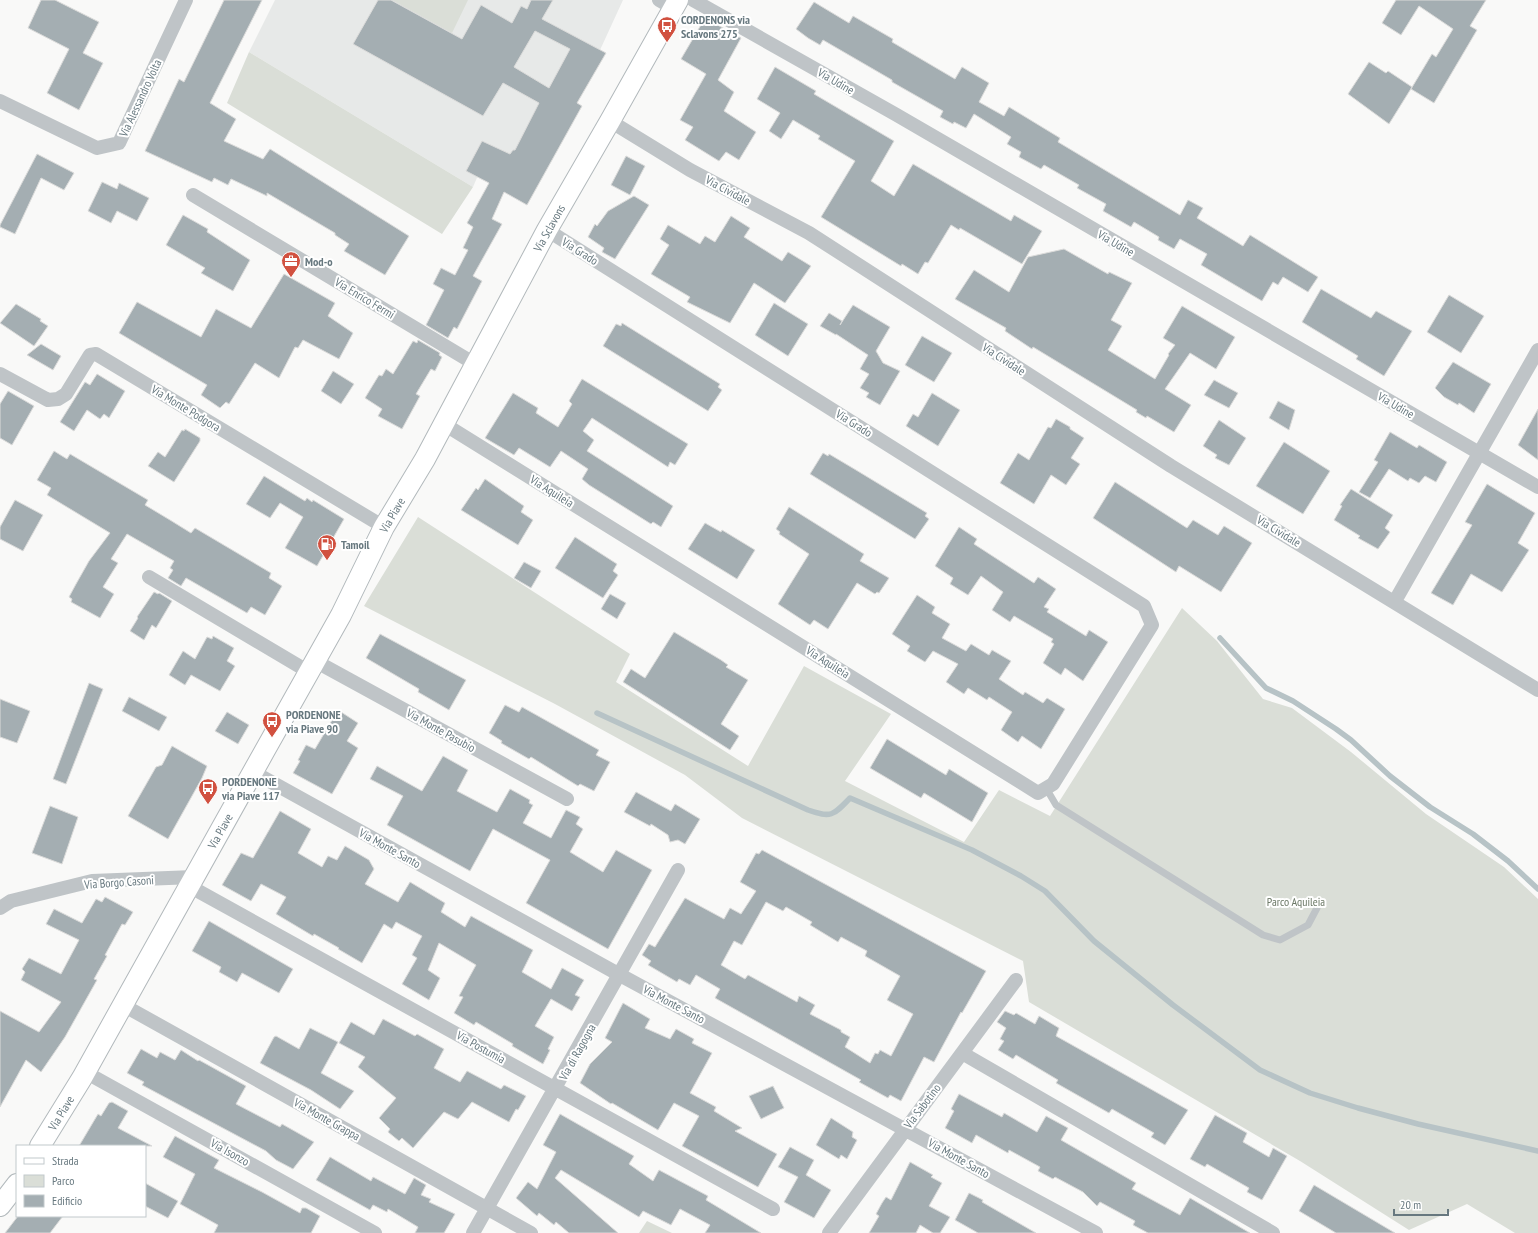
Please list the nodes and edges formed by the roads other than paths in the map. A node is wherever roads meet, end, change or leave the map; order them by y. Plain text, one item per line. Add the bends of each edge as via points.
1 (186, 0) edge
2 (693, 0) edge
3 (670, 3) edge
4 (0, 101) edge
5 (610, 121) junction
6 (193, 195) dead end
7 (547, 230) junction
8 (1538, 350) edge
9 (475, 364) junction
10 (0, 374) edge
11 (444, 424) junction
12 (1479, 453) junction
13 (425, 459) joint
14 (1538, 487) edge
15 (384, 527) junction
16 (148, 577) dead end
17 (1395, 601) junction
18 (312, 667) junction
19 (1538, 690) edge
20 (253, 772) junction
21 (1046, 788) junction
22 (567, 799) dead end
23 (678, 870) dead end
24 (191, 882) junction
25 (0, 908) edge
26 (1317, 908) dead end
27 (620, 975) junction
28 (1016, 980) dead end
29 (123, 1005) junction
30 (962, 1053) junction
31 (86, 1072) junction
32 (556, 1088) junction
33 (906, 1129) junction
34 (41, 1145) edge
35 (16, 1185) edge
36 (0, 1206) edge
37 (773, 1209) dead end
38 (488, 1210) junction
39 (1264, 1231) edge
40 (375, 1233) edge
41 (473, 1233) edge
42 (531, 1233) edge
43 (828, 1233) edge
44 (1096, 1233) edge

1 - 4 street, Via Alessandro Volta via 119,143 97,148
2 - 12 street, Via Udine via 895,114
3 - 5 street, Via Sclavons
5 - 7 street, Via Sclavons
5 - 17 street, Via Cividale via 690,170 809,233 1171,466
6 - 9 street, Via Enrico Fermi
7 - 9 street, Via Sclavons
7 - 21 street, Via Grado via 1144,606 1152,625 1053,784
8 - 12 street
9 - 11 street, Via Sclavons
10 - 15 street, Via Monte Podgora via 48,400 58,399 66,394 90,355 96,354
11 - 13 street, Via Sclavons
11 - 21 street, Via Aquileia via 1038,793
12 - 14 street, Via Udine
12 - 17 street
13 - 15 street, Via Piave
15 - 18 street, Via Piave
16 - 18 street, Via Monte Pasubio
17 - 19 street, Via Cividale
18 - 20 street, Via Piave
18 - 22 street, Via Monte Pasubio
20 - 24 street, Via Piave
20 - 27 street, Via Monte Santo
21 - 26 lane via 1056,805 1263,935 1280,940 1308,926
23 - 27 street, Via di Ragogna
24 - 25 street, Via Borgo Casoni via 92,881 11,901
24 - 29 street, Via Piave
24 - 32 street, Via Postumia
27 - 32 street, Via di Ragogna
27 - 33 street, Via Monte Santo
28 - 30 street, Via Sabotino
29 - 31 street, Via Piave
29 - 38 street, Via Monte Grappa
30 - 33 street, Via Sabotino
30 - 39 street
31 - 34 street, Via Piave
31 - 40 street, Via Isonzo
32 - 37 street, Via Postumia
32 - 38 street, Via di Ragogna
33 - 43 street, Via Sabotino
33 - 44 street, Via Monte Santo
35 - 36 street
38 - 41 street, Via di Ragogna
38 - 42 street, Via Monte Grappa

